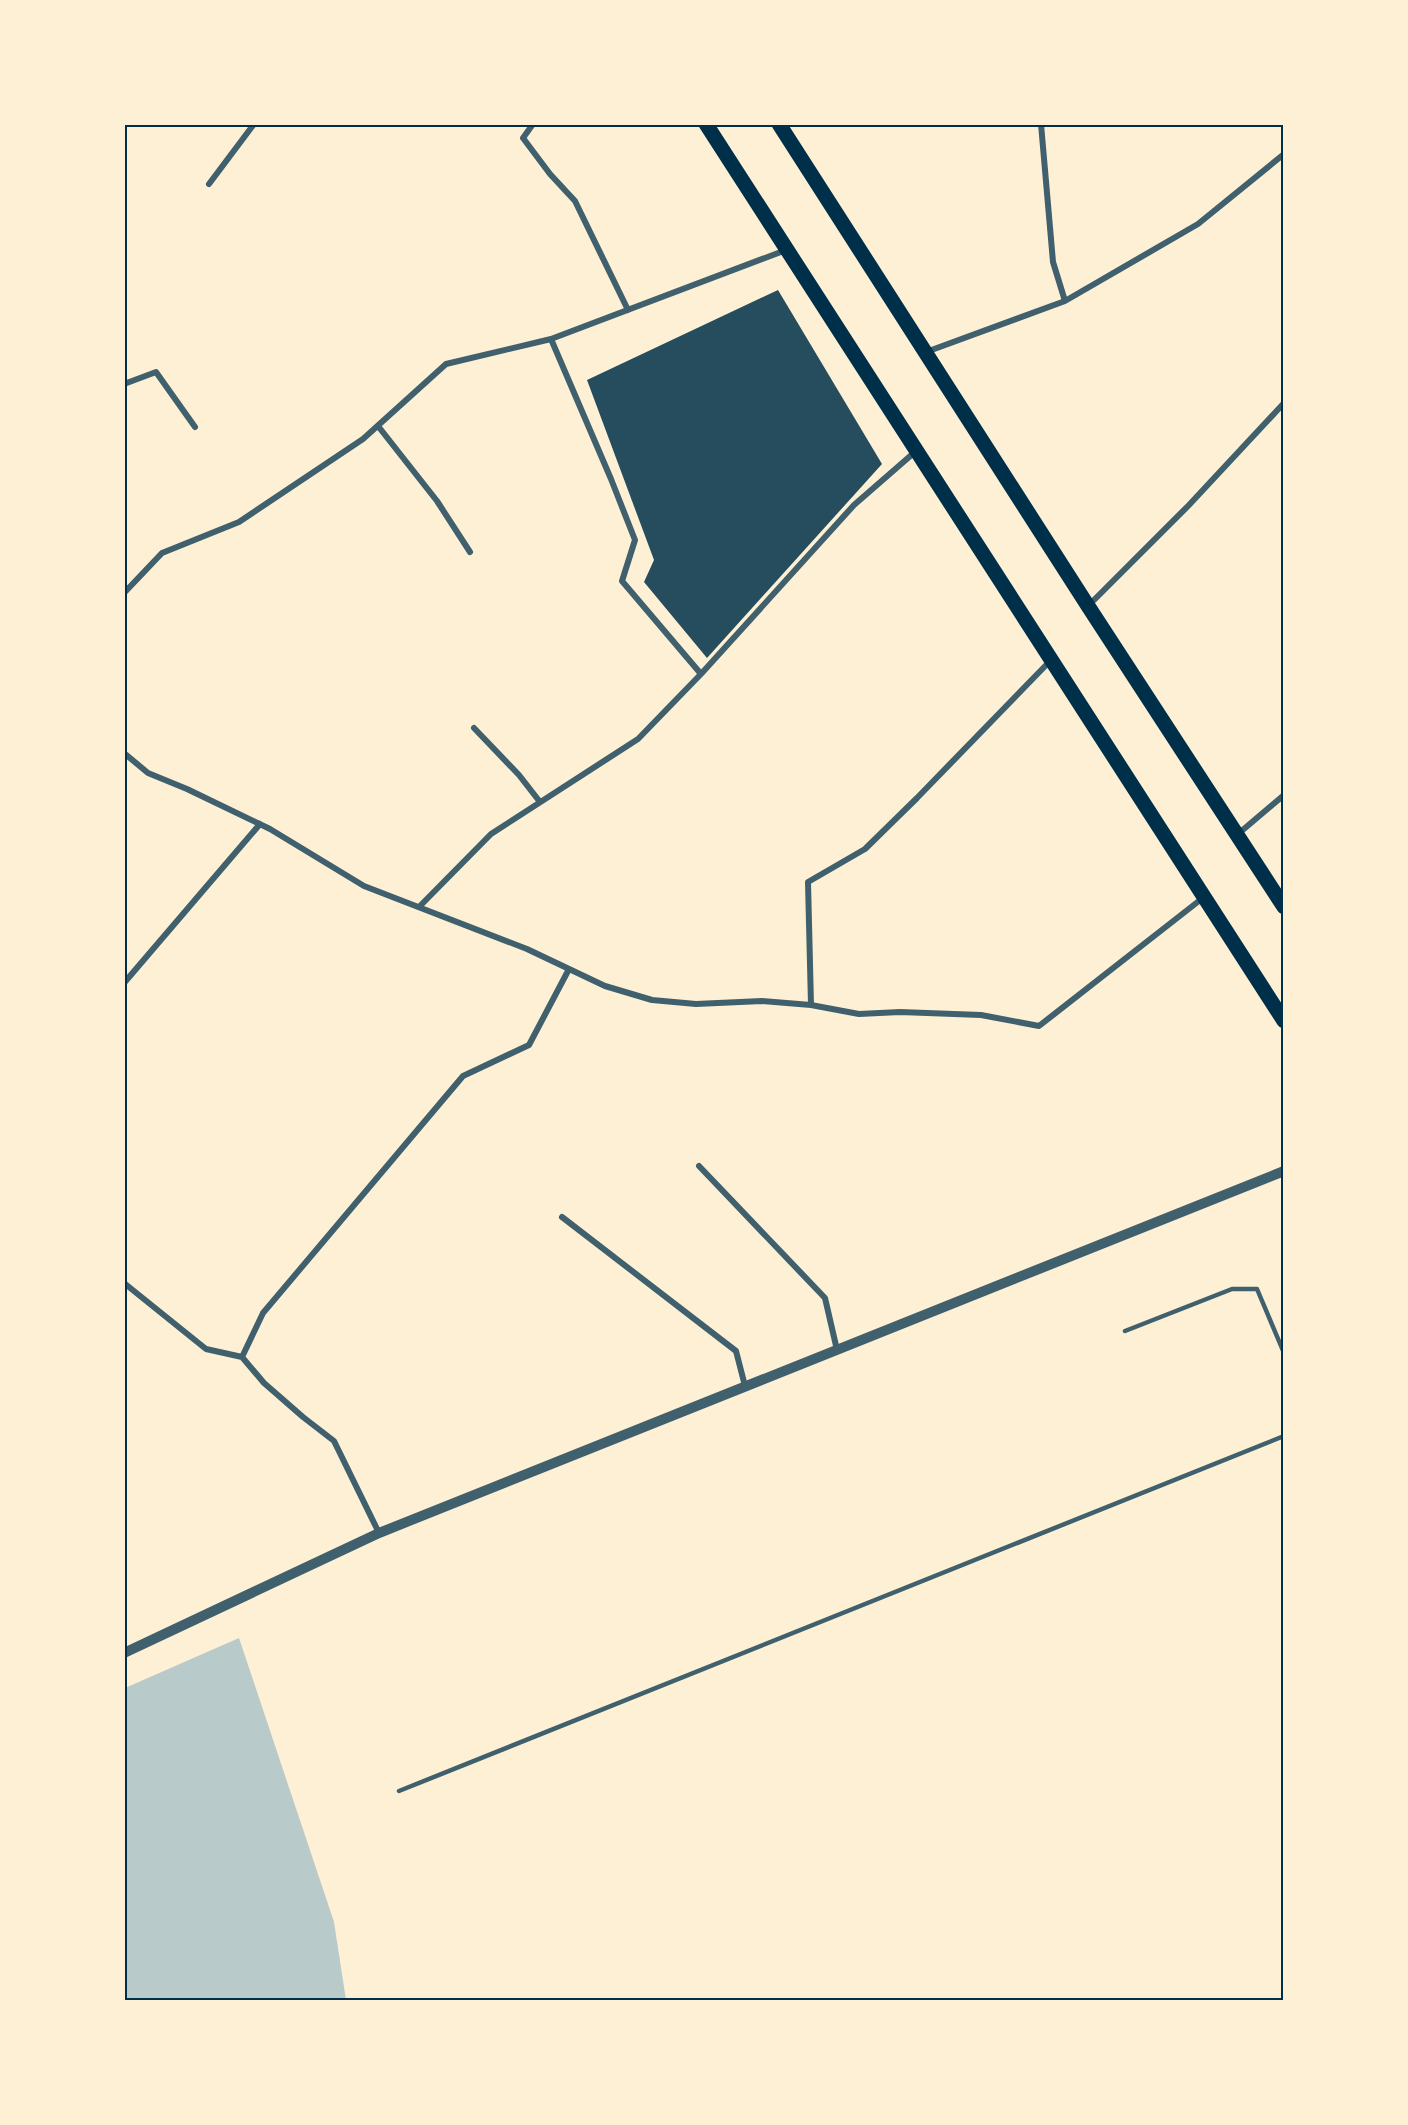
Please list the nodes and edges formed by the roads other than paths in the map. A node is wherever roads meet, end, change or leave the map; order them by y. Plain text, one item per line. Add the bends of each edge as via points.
1 (254, 124) edge
2 (533, 124) edge
3 (706, 124) edge
4 (779, 124) edge
5 (1041, 124) edge
6 (1284, 154) edge
7 (209, 184) dead end
8 (787, 250) junction
9 (1065, 301) junction
10 (628, 310) junction
11 (551, 339) junction
12 (926, 352) junction
13 (124, 384) edge
14 (1283, 404) edge
15 (378, 426) junction
16 (195, 427) dead end
17 (916, 450) junction
18 (470, 552) dead end
19 (124, 592) edge
20 (1088, 606) junction
21 (1051, 660) junction
22 (701, 674) junction
23 (474, 728) dead end
24 (124, 753) edge
25 (1284, 795) edge
26 (540, 802) junction
27 (260, 824) junction
28 (1238, 835) junction
29 (1204, 897) junction
30 (419, 907) junction
31 (1284, 907) edge
32 (569, 969) junction
33 (124, 983) edge
34 (811, 1005) junction
35 (1284, 1021) edge
36 (699, 1166) dead end
37 (1284, 1171) edge
38 (562, 1217) dead end
39 (124, 1283) edge
40 (1125, 1331) dead end
41 (837, 1350) junction
42 (1284, 1353) edge
43 (242, 1357) junction
44 (745, 1386) junction
45 (1284, 1436) edge
46 (379, 1533) junction
47 (124, 1653) edge
48 (399, 1791) dead end

1 - 7 street
2 - 10 street via 523,138 575,201
3 - 8 main road
4 - 12 main road
5 - 9 street via 1053,262
6 - 9 street via 1198,224
8 - 10 street
8 - 17 main road
9 - 12 street
10 - 11 street
11 - 15 street via 446,364
11 - 22 street via 635,540 622,581
12 - 20 main road
13 - 16 street via 156,372
14 - 20 street
15 - 18 street via 437,501
15 - 19 street via 239,522 162,553
17 - 21 main road
17 - 22 street via 854,505
20 - 28 main road
21 - 29 main road
21 - 34 street via 865,849 808,882
22 - 26 street via 638,739
23 - 26 street
24 - 27 street via 148,773
25 - 28 street
26 - 30 street via 490,834
27 - 30 street via 364,886
27 - 33 street
28 - 31 main road
29 - 34 street via 1039,1026 981,1015 859,1014
29 - 35 main road
30 - 32 street
32 - 34 street via 604,986 652,1000
32 - 43 street via 529,1045 463,1076 263,1313
36 - 41 street via 825,1298
37 - 41 street
38 - 44 street via 736,1351
39 - 43 street via 206,1349
40 - 42 lane via 1232,1289 1257,1289
41 - 44 street
43 - 46 street via 264,1383 334,1440
44 - 46 street
45 - 48 lane
46 - 47 street

